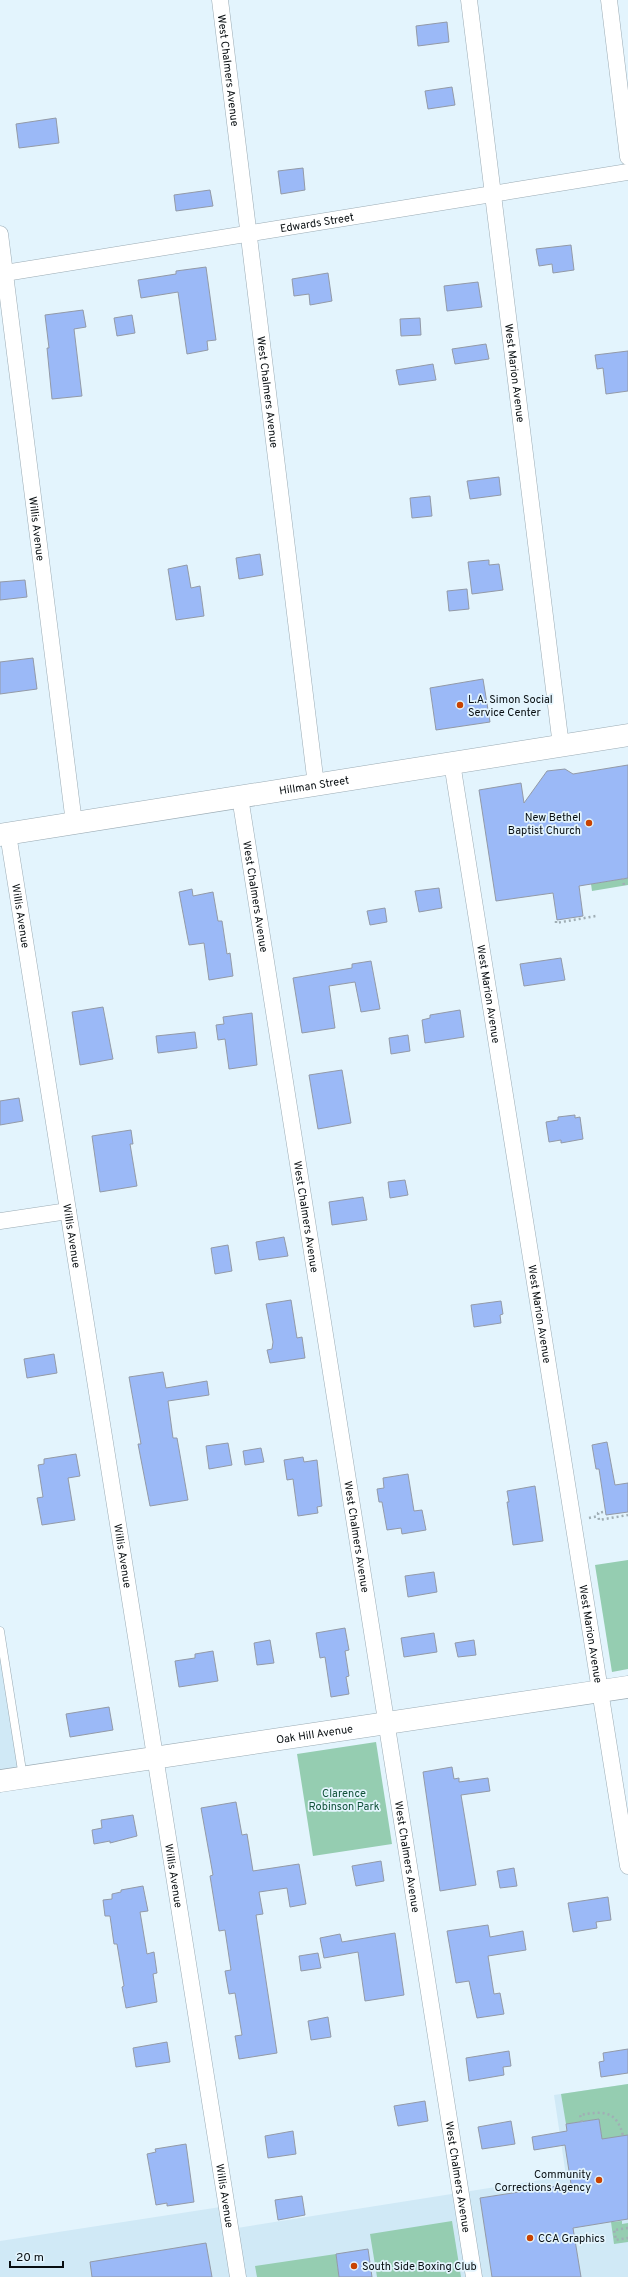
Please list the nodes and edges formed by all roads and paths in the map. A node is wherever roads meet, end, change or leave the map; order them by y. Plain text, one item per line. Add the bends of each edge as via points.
1 (220, 0) edge
2 (469, 0) edge
3 (609, 0) edge
4 (628, 157) edge
5 (628, 172) edge
6 (493, 194) junction
7 (0, 234) edge
8 (248, 234) junction
9 (5, 273) junction
10 (628, 735) edge
11 (561, 746) junction
12 (452, 763) junction
13 (316, 784) junction
14 (240, 797) junction
15 (74, 823) junction
16 (4, 834) edge
17 (623, 878) dead end
18 (624, 886) dead end
19 (596, 916) dead end
20 (556, 921) dead end
21 (68, 1211) junction
22 (0, 1221) edge
23 (603, 1512) dead end
24 (598, 1516) junction
25 (628, 1516) edge
26 (588, 1518) dead end
27 (0, 1631) edge
28 (628, 1687) edge
29 (599, 1691) junction
30 (387, 1724) junction
31 (156, 1758) junction
32 (23, 1778) junction
33 (0, 1781) edge
34 (628, 1866) edge
35 (582, 2122) dead end
36 (623, 2136) dead end
37 (628, 2228) edge
38 (628, 2238) edge
39 (238, 2277) edge
40 (474, 2277) edge

1 - 8 street, West Chalmers Avenue
2 - 6 street, West Marion Avenue
3 - 4 street
5 - 6 street, Edwards Street
6 - 8 street, Edwards Street
6 - 11 street, West Marion Avenue
7 - 9 street, Willis Avenue
8 - 9 street, Edwards Street
8 - 13 street, West Chalmers Avenue
9 - 15 street, Willis Avenue
10 - 11 street, Hillman Street
11 - 12 street, Hillman Street
12 - 13 street, Hillman Street
12 - 29 street, West Marion Avenue
13 - 14 street, Hillman Street
14 - 15 street, Hillman Street
14 - 30 street, West Chalmers Avenue
15 - 16 street, Hillman Street
16 - 21 street, Willis Avenue
17 - 18 path
19 - 20 path
21 - 22 street
21 - 31 street, Willis Avenue
23 - 24 path via 598,1513
24 - 25 path via 599,1520
24 - 26 path
27 - 32 lane
28 - 29 street, Oak Hill Avenue
29 - 30 street, Oak Hill Avenue
29 - 34 street, West Marion Avenue
30 - 31 street, Oak Hill Avenue
30 - 40 street, West Chalmers Avenue
31 - 32 street, Oak Hill Avenue
31 - 39 street, Willis Avenue
32 - 33 street, Oak Hill Avenue
35 - 36 path via 580,2115 607,2114 620,2124
37 - 38 path via 614,2230 616,2240

